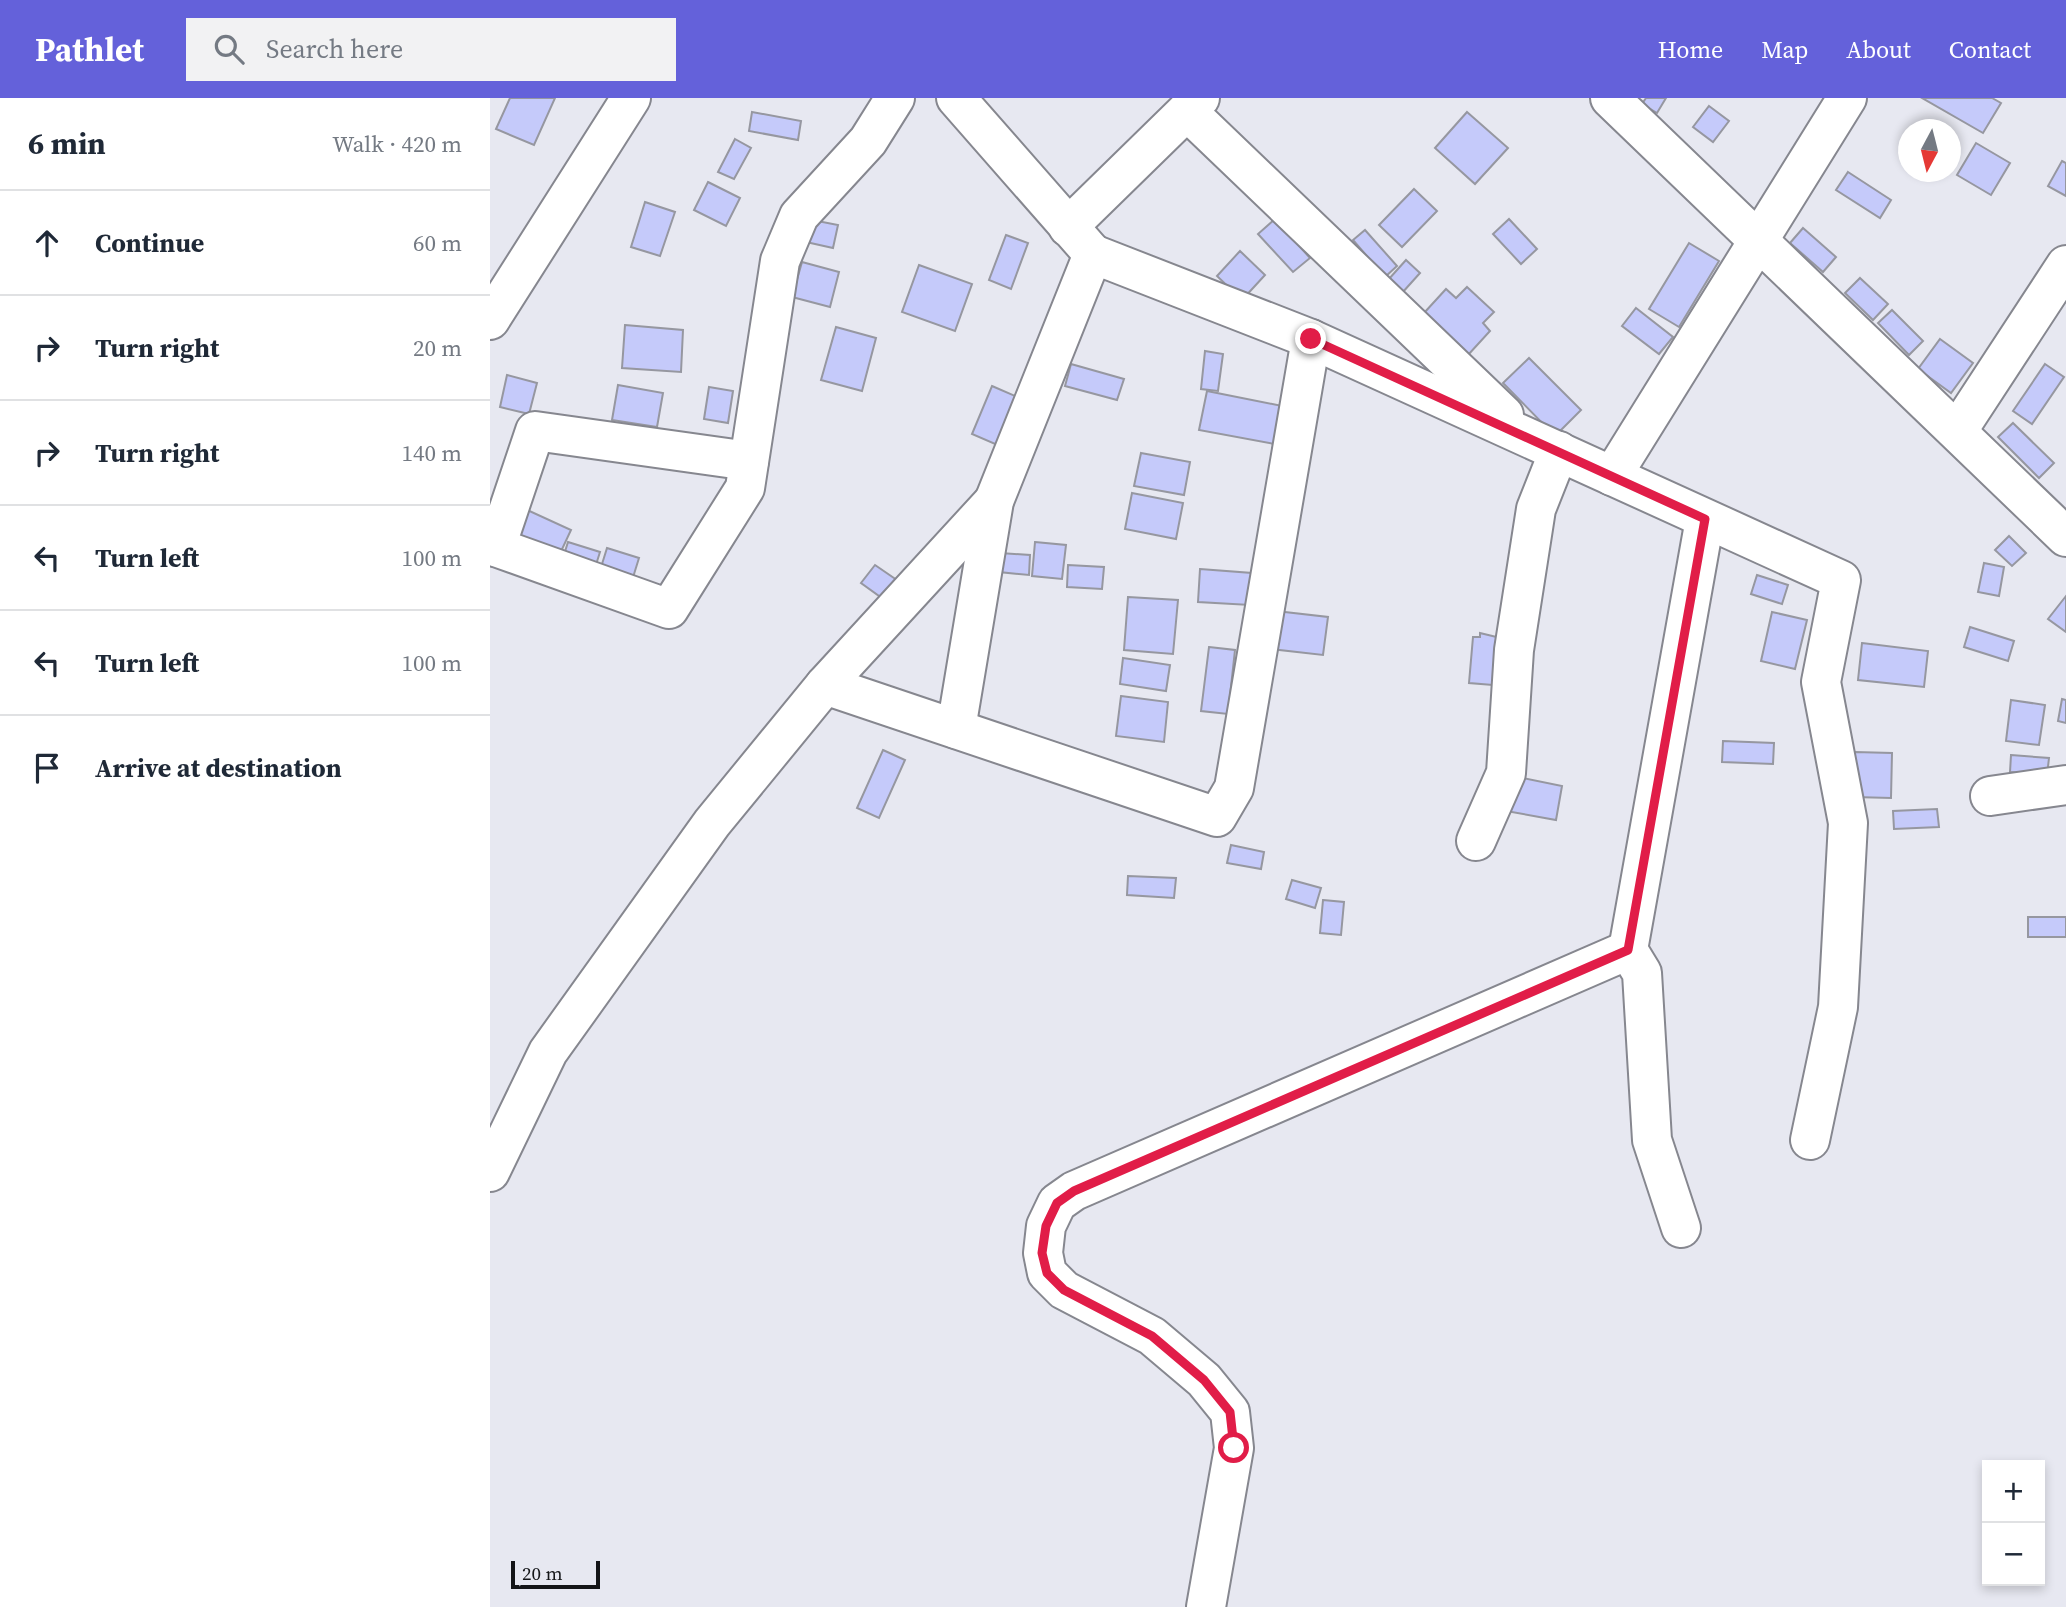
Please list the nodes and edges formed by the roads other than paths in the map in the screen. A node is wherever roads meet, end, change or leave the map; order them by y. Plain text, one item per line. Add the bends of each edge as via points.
1 (631, 98) edge
2 (895, 98) edge
3 (956, 98) edge
4 (1610, 98) edge
5 (1847, 98) edge
6 (1194, 105) edge
7 (1080, 240) junction
8 (1759, 240) junction
9 (2066, 265) edge
10 (503, 281) edge
11 (490, 320) edge
12 (1311, 339) junction
13 (1958, 430) junction
14 (1523, 434) junction
15 (1559, 451) junction
16 (750, 461) junction
17 (1612, 476) junction
18 (994, 501) junction
19 (1705, 519) junction
20 (2066, 537) edge
21 (493, 546) edge
22 (825, 685) junction
23 (956, 729) junction
24 (2066, 785) edge
25 (1990, 796) dead end
26 (1476, 841) dead end
27 (1628, 950) junction
28 (1810, 1140) dead end
29 (490, 1172) edge
30 (1681, 1228) dead end
31 (1206, 1607) edge

1 - 10 street
2 - 16 street via 868,141 799,216 780,261
3 - 7 street
4 - 8 street
5 - 8 street
6 - 7 street
6 - 14 street
7 - 12 street
7 - 18 street
8 - 13 street
8 - 17 street
9 - 13 street
10 - 11 street
12 - 14 street
12 - 23 street via 1234,788 1217,817
13 - 20 street
14 - 15 street
15 - 17 street
15 - 26 street via 1536,509 1514,650 1506,774
16 - 21 street via 535,431
16 - 21 street via 745,488 669,609
17 - 19 street
18 - 22 street
18 - 23 street
19 - 27 street
19 - 28 street via 1841,580 1821,682 1848,823 1838,1007
22 - 23 street
22 - 29 street via 712,823 548,1052
24 - 25 street
27 - 30 street via 1642,973 1652,1140
27 - 31 street via 1074,1191 1057,1203 1046,1226 1042,1253 1047,1273 1064,1290 1152,1336 1204,1380 1230,1412 1234,1448

